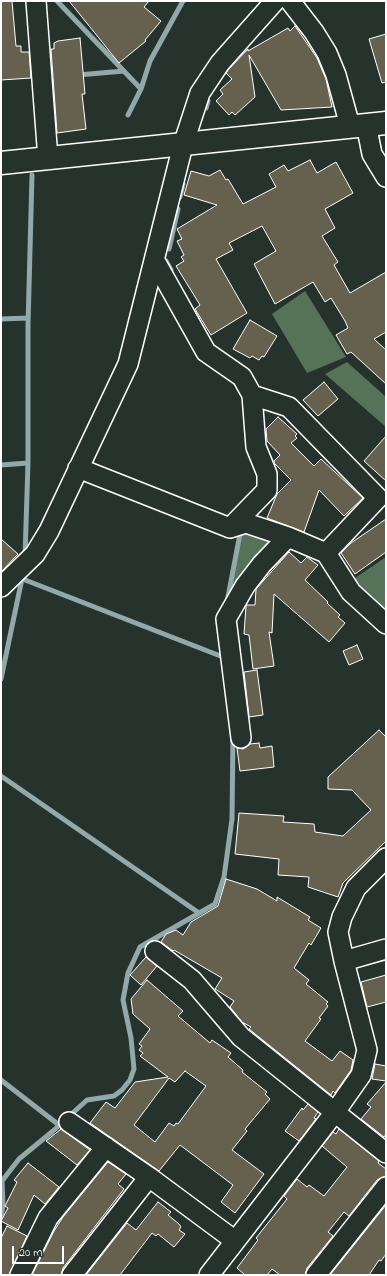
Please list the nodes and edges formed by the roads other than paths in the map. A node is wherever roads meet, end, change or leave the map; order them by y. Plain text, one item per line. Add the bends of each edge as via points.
1 (36, 1) edge
2 (275, 1) edge
3 (290, 1) edge
4 (367, 124) edge
5 (183, 145) junction
6 (48, 159) junction
7 (1, 163) edge
8 (386, 177) edge
9 (156, 261) junction
10 (252, 395) junction
11 (78, 468) junction
12 (230, 528) junction
13 (288, 537) junction
14 (326, 553) junction
15 (1, 587) edge
16 (386, 624) edge
17 (241, 738) dead end
18 (386, 858) edge
19 (386, 949) edge
20 (155, 951) dead end
21 (344, 961) junction
22 (335, 1112) junction
23 (69, 1122) dead end
24 (106, 1147) junction
25 (386, 1153) edge
26 (148, 1177) junction
27 (386, 1188) edge
28 (234, 1240) junction
29 (20, 1275) edge
30 (72, 1275) edge
31 (209, 1275) edge
32 (316, 1275) edge

1 - 6 street
2 - 5 street via 220,63 200,93
3 - 4 street via 314,32 327,53 336,75
4 - 5 street
4 - 8 street via 372,154
5 - 6 street
5 - 9 street
6 - 7 street
9 - 10 street via 206,352 242,377
9 - 11 street via 128,364
10 - 12 street via 256,447 267,474 267,490
10 - 14 street via 289,407 378,498
11 - 12 street
11 - 15 street via 60,509 35,554
12 - 13 street via 246,523
13 - 14 street
13 - 17 street via 262,564 218,619
14 - 16 street via 351,592
18 - 21 street via 356,888 342,917 338,932
19 - 21 street
20 - 22 street via 192,980 241,1037
21 - 22 street via 366,1050 361,1075
22 - 25 street
22 - 28 street
23 - 24 street
24 - 26 street
24 - 29 street via 48,1218
26 - 28 street
26 - 30 street
27 - 32 street
28 - 31 street

